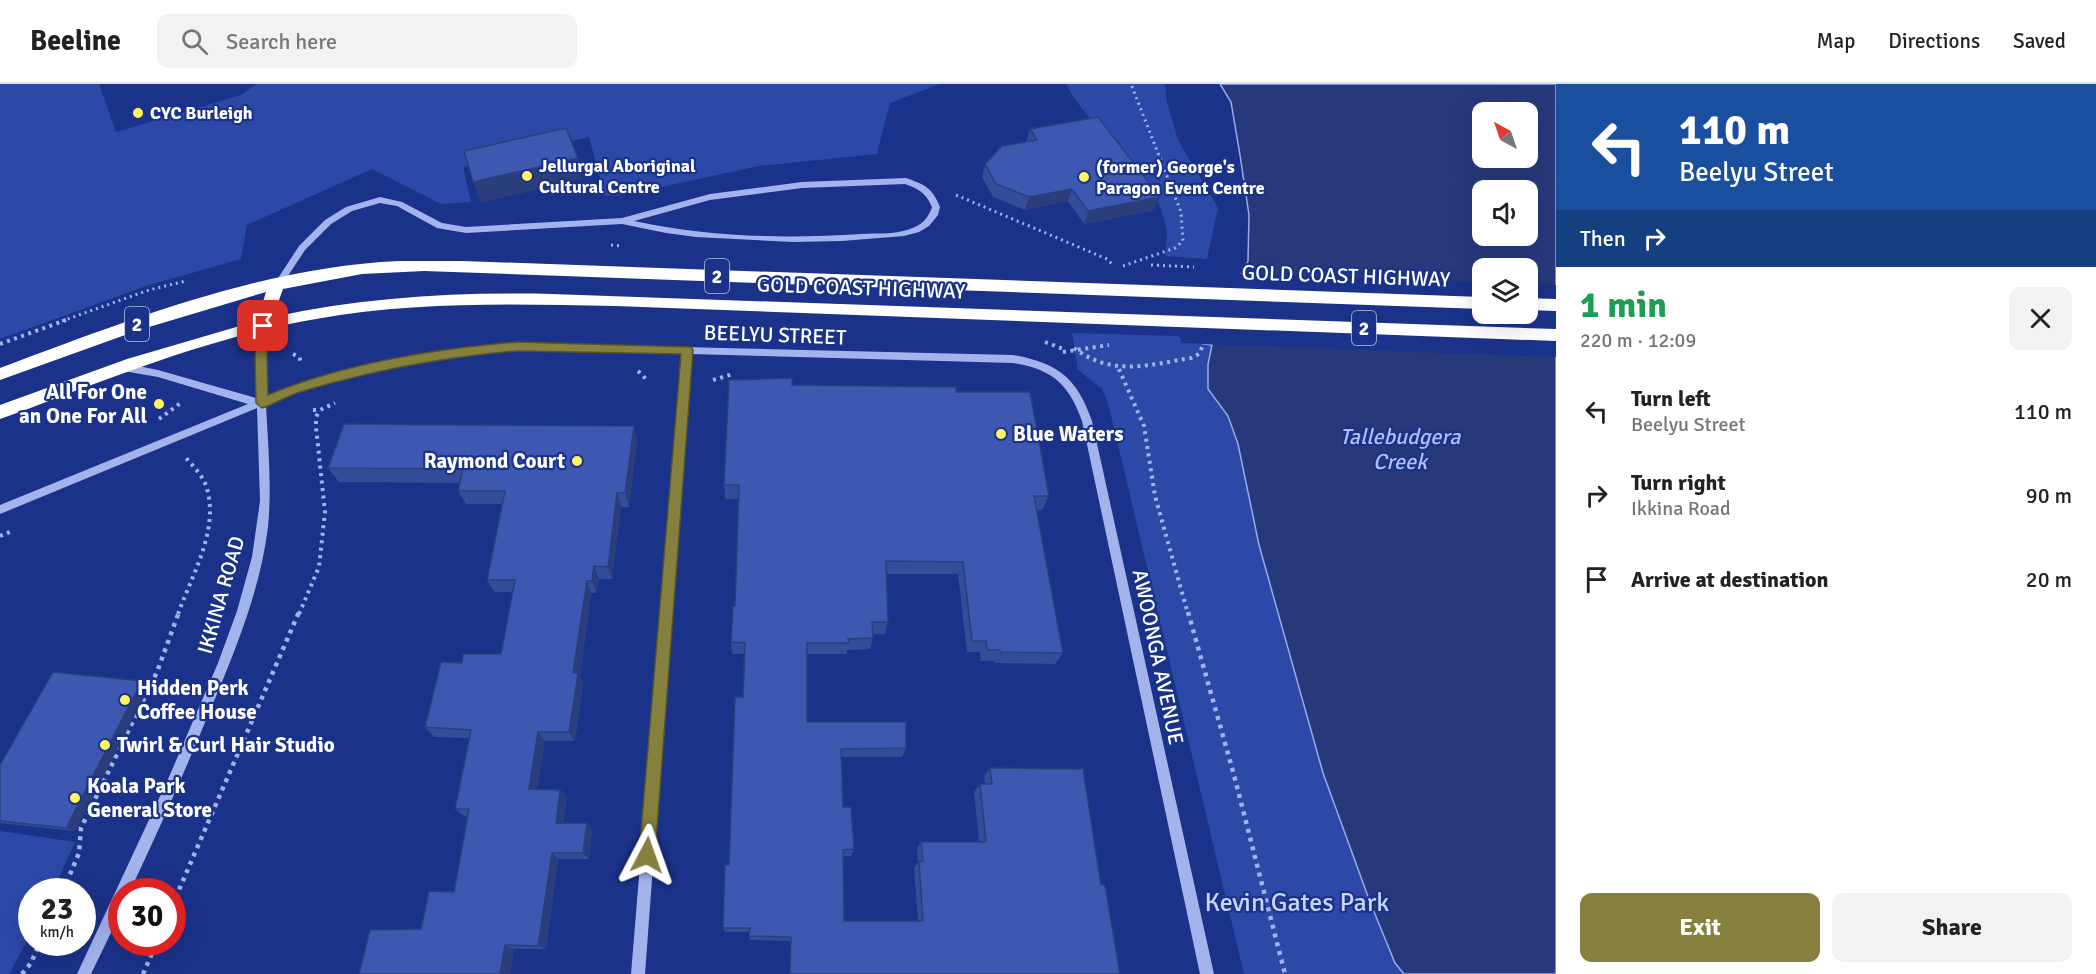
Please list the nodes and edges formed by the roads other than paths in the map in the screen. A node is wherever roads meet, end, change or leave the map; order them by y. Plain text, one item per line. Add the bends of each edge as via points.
1 (622, 221) junction
2 (277, 286) junction
3 (1472, 303) edge
4 (1538, 304) edge
5 (1556, 305) edge
6 (263, 326) junction
7 (1556, 334) edge
8 (687, 350) junction
9 (1042, 365) joint
10 (122, 366) junction
11 (0, 374) edge
12 (262, 403) junction
13 (0, 412) edge
14 (0, 510) edge
15 (129, 878) edge
16 (108, 923) edge
17 (84, 974) edge
18 (638, 974) edge
19 (1207, 974) edge

1 - 1 street via 670,231 776,240 843,239 916,230 931,220 936,207 924,188 906,181 802,185 710,197
1 - 2 street via 452,229 426,221 391,201 370,202 338,216 314,234
2 - 3 highway, GOLD COAST HIGHWAY / 2 via 363,269 425,266
2 - 6 highway
2 - 11 highway, GOLD COAST HIGHWAY / 2 via 144,321
4 - 5 highway
6 - 7 highway, GOLD COAST HIGHWAY / 2 via 362,306 471,298
6 - 10 highway, GOLD COAST HIGHWAY / 2
6 - 12 street, IKKINA ROAD
8 - 9 street, BEELYU STREET via 1013,359
8 - 12 street, BEELYU STREET via 517,346 491,349 372,368 294,389
8 - 18 street
9 - 19 street, AWOONGA AVENUE via 1077,394 1087,421
10 - 12 street
10 - 13 highway, GOLD COAST HIGHWAY / 2
12 - 14 street, BEELYU STREET
12 - 15 street, IKKINA ROAD via 264,518 237,633
16 - 17 street, IKKINA ROAD

